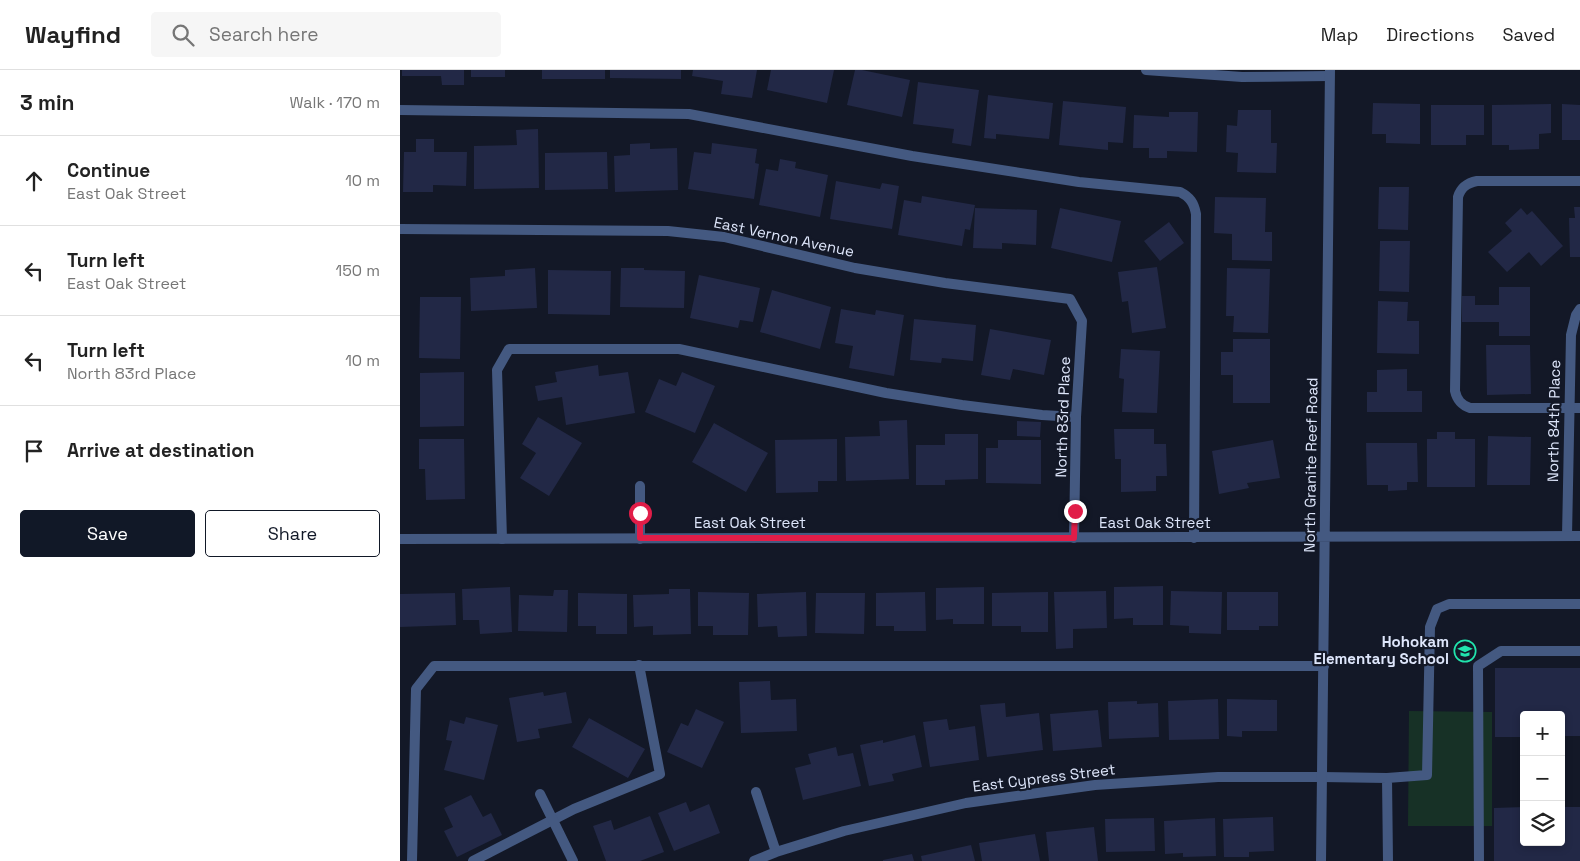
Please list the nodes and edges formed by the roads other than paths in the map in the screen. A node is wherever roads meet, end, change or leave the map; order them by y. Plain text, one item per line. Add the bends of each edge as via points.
1 (1146, 70) edge
2 (1330, 73) edge
3 (400, 110) edge
4 (1580, 181) edge
5 (400, 229) edge
6 (1070, 299) joint
7 (1580, 309) edge
8 (1575, 408) edge
9 (1076, 417) junction
10 (640, 486) dead end
11 (1567, 536) junction
12 (1580, 536) edge
13 (502, 538) junction
14 (640, 538) junction
15 (1074, 538) junction
16 (1194, 538) junction
17 (1325, 538) junction
18 (400, 539) edge
19 (1580, 604) edge
20 (1580, 651) edge
21 (639, 665) junction
22 (1324, 666) junction
23 (1322, 778) junction
24 (1387, 778) junction
25 (756, 792) dead end
26 (540, 794) dead end
27 (552, 820) junction
28 (776, 852) junction
29 (412, 861) edge
30 (473, 861) edge
31 (572, 861) edge
32 (754, 861) edge
33 (1321, 861) edge
34 (1388, 861) edge
35 (1480, 861) edge

1 - 2 street via 1242,77
2 - 17 street, North Granite Reef Road
3 - 16 street via 689,114 912,156 1186,195 1195,206 1196,214
4 - 8 street via 1477,181 1464,186 1458,197 1456,397 1470,408
5 - 6 street, East Vernon Avenue via 668,231 724,237 855,268
6 - 9 street, North 83rd Place via 1082,322
7 - 8 street, North 84th Place via 1571,335
8 - 11 street, North 84th Place
9 - 13 street via 886,393 679,348 509,349 497,370
9 - 15 street, North 83rd Place
10 - 14 street
11 - 12 street, East Oak Street
11 - 17 street, East Oak Street
13 - 14 street, East Oak Street
13 - 18 street, East Oak Street
14 - 15 street, East Oak Street
15 - 16 street, East Oak Street
16 - 17 street, East Oak Street
17 - 22 street, North Granite Reef Road
19 - 24 street, East Cypress Street via 1448,604 1438,609 1430,627 1427,775
20 - 35 street via 1501,651 1478,666
21 - 22 street
21 - 27 street via 660,774
21 - 29 street via 434,666 416,689
22 - 23 street, North Granite Reef Road
23 - 24 street, East Cypress Street
23 - 28 street, East Cypress Street via 1218,777 1095,785 966,803 844,831
23 - 33 street, North Granite Reef Road
24 - 34 street
25 - 28 street
26 - 27 street
27 - 30 street
27 - 31 street
28 - 32 street, East Cypress Street

